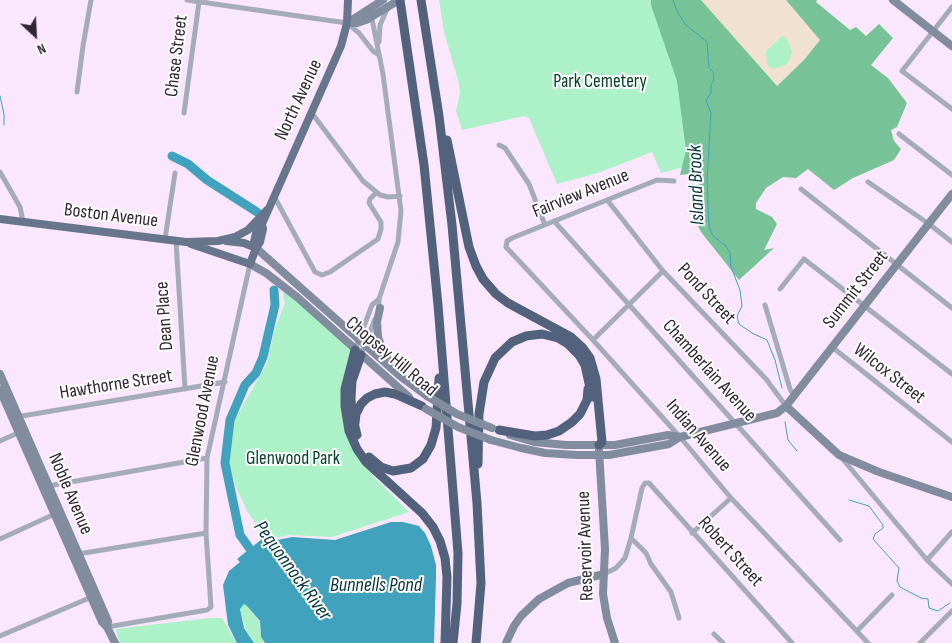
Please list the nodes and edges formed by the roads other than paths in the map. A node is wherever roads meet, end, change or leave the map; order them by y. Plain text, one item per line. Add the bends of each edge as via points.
1 (91, 0) edge
2 (187, 0) edge
3 (348, 0) edge
4 (421, 0) edge
5 (893, 0) edge
6 (199, 2) junction
7 (400, 3) edge
8 (386, 4) edge
9 (952, 7) edge
10 (369, 9) junction
11 (372, 17) junction
12 (347, 23) junction
13 (934, 31) junction
14 (952, 46) edge
15 (379, 55) junction
16 (77, 92) dead end
17 (952, 109) edge
18 (311, 112) junction
19 (184, 113) dead end
20 (438, 116) junction
21 (899, 134) dead end
22 (499, 145) dead end
23 (0, 172) edge
24 (175, 173) dead end
25 (952, 176) edge
26 (674, 181) dead end
27 (868, 182) dead end
28 (801, 189) dead end
29 (376, 192) junction
30 (952, 194) edge
31 (274, 195) junction
32 (400, 196) junction
33 (608, 201) junction
34 (267, 210) junction
35 (0, 219) edge
36 (23, 221) junction
37 (554, 221) junction
38 (929, 224) junction
39 (545, 225) junction
40 (165, 239) junction
41 (176, 241) junction
42 (218, 241) junction
43 (186, 242) junction
44 (952, 242) edge
45 (506, 247) joint
46 (256, 248) junction
47 (250, 264) junction
48 (897, 265) junction
49 (663, 271) junction
50 (780, 289) dead end
51 (379, 304) junction
52 (630, 304) junction
53 (765, 305) dead end
54 (864, 306) junction
55 (952, 308) edge
56 (440, 322) junction
57 (359, 339) junction
58 (592, 340) junction
59 (366, 345) junction
60 (832, 347) junction
61 (358, 353) junction
62 (586, 369) junction
63 (0, 374) edge
64 (952, 374) edge
65 (400, 376) junction
66 (225, 382) junction
67 (185, 389) junction
68 (0, 390) edge
69 (794, 396) junction
70 (786, 406) junction
71 (424, 408) junction
72 (15, 417) junction
73 (736, 424) junction
74 (495, 429) junction
75 (22, 431) junction
76 (358, 438) junction
77 (680, 438) junction
78 (0, 441) edge
79 (952, 442) edge
80 (599, 445) junction
81 (599, 455) junction
82 (840, 455) junction
83 (207, 458) junction
84 (46, 486) junction
85 (731, 498) junction
86 (952, 498) edge
87 (477, 503) junction
88 (58, 513) junction
89 (952, 532) edge
90 (692, 533) junction
91 (206, 534) junction
92 (631, 538) junction
93 (0, 539) edge
94 (840, 540) dead end
95 (75, 555) junction
96 (927, 560) junction
97 (604, 574) junction
98 (952, 584) edge
99 (892, 595) dead end
100 (94, 596) junction
101 (952, 610) edge
102 (679, 618) dead end
103 (107, 627) junction
104 (858, 630) junction
105 (714, 634) dead end
106 (0, 636) edge
107 (115, 643) edge
108 (445, 643) edge
109 (453, 643) edge
110 (476, 643) edge
111 (506, 643) edge
112 (615, 643) edge
113 (723, 643) edge
114 (792, 643) edge
115 (868, 643) edge
116 (920, 643) edge

1 - 16 street
2 - 6 street
3 - 12 main road, North Avenue
4 - 20 highway
5 - 13 main road
6 - 12 street
6 - 19 street, Chase Street
7 - 8 main road
7 - 56 highway via 428,200
8 - 10 main road
8 - 11 main road
8 - 15 street via 380,25
9 - 13 street
10 - 11 street
10 - 12 main road
11 - 12 main road via 360,23
11 - 15 street
12 - 15 street
12 - 18 main road, North Avenue via 334,63
13 - 14 main road
13 - 17 street via 902,70
15 - 32 street
18 - 29 street via 363,181
18 - 31 main road, North Avenue
20 - 80 highway via 448,145 465,231 476,266 489,287 503,300 568,335 585,350 596,379 602,442
20 - 87 highway via 456,259
21 - 25 street
22 - 39 street via 505,148 529,184
23 - 36 street via 20,207
24 - 40 street
26 - 33 street, Fairview Avenue via 657,180
27 - 38 street
28 - 48 street
29 - 31 street via 369,204 381,222 379,237 322,275 315,272
29 - 32 street via 386,197
30 - 38 main road, Summit Street
31 - 34 main road, North Avenue
32 - 51 street via 398,242
33 - 37 street, Fairview Avenue
33 - 49 street, Pond Street
34 - 42 main road via 243,234
34 - 46 main road, Glenwood Avenue
35 - 36 main road, Boston Avenue
36 - 40 main road, Boston Avenue
37 - 39 street, Fairview Avenue
37 - 52 street, Chamberlain Avenue
38 - 44 street
38 - 48 main road, Summit Street
39 - 45 street, Fairview Avenue via 512,238
40 - 41 main road, Boston Avenue
41 - 43 main road, Boston Avenue
41 - 67 street, Dean Place
42 - 43 main road, Boston Avenue
42 - 46 main road, Chopsey Hill Road via 244,243
43 - 47 main road, Chopsey Hill Road
45 - 58 street, Indian Avenue
46 - 47 main road, Glenwood Avenue
46 - 57 main road, Chopsey Hill Road
47 - 61 main road, Chopsey Hill Road via 297,297
47 - 66 street, Glenwood Avenue
48 - 54 main road, Summit Street
48 - 55 street
49 - 52 street
49 - 70 street, Pond Street via 766,379
50 - 54 street via 804,259
51 - 57 street via 372,305
51 - 59 street
51 - 65 main road via 379,342
52 - 58 street
52 - 73 street, Chamberlain Avenue
53 - 69 street
54 - 60 main road, Summit Street
54 - 64 street
56 - 76 highway via 438,416 426,456 411,468 389,470 370,459
56 - 109 highway via 458,553
57 - 59 main road, Chopsey Hill Road
57 - 61 street
58 - 77 street, Indian Avenue
59 - 61 street
59 - 65 main road, Chopsey Hill Road
60 - 69 main road, Summit Street
60 - 79 street, Wilcox Street
61 - 71 main road, Chopsey Hill Road via 396,388
61 - 76 highway via 351,398
61 - 108 highway via 345,389 344,406 349,431 366,462 422,514 438,536 447,570
62 - 74 highway via 589,384 587,400 569,425 543,435
62 - 80 highway
62 - 87 highway via 571,346 546,335 523,337 500,352 482,391
63 - 72 main road, Noble Avenue
65 - 74 main road, Chopsey Hill Road, bridge via 457,414
66 - 67 street, Hawthorne Street
66 - 83 street, Glenwood Avenue
67 - 72 street, Hawthorne Street
68 - 72 main road, Noble Avenue
69 - 70 main road, Summit Street
70 - 73 main road, Chopsey Hill Road via 778,413
70 - 82 main road
71 - 76 highway via 390,393 371,396 361,404 356,414
71 - 81 main road, Chopsey Hill Road, bridge via 491,440 545,453
72 - 75 main road, Noble Avenue
73 - 77 main road, Chopsey Hill Road
73 - 94 street, Chamberlain Avenue
74 - 80 main road, Chopsey Hill Road via 542,443
75 - 78 street
75 - 84 main road, Noble Avenue
77 - 80 main road, Chopsey Hill Road via 668,435
77 - 81 main road, Chopsey Hill Road via 653,448
77 - 85 street, Indian Avenue
80 - 81 main road, Reservoir Avenue
81 - 97 main road, Reservoir Avenue
82 - 86 main road
82 - 96 street
83 - 84 street
83 - 91 street, Glenwood Avenue
84 - 88 main road, Noble Avenue
85 - 90 street
85 - 104 street, Indian Avenue
87 - 110 highway via 481,584
88 - 93 street
88 - 95 main road, Noble Avenue
89 - 96 street
90 - 92 street, Robert Street via 654,487 647,483 642,488
90 - 114 street, Robert Street
91 - 95 street
91 - 103 street, Glenwood Avenue via 211,607
92 - 97 street via 621,564
92 - 102 street via 646,553 671,592
95 - 100 main road, Noble Avenue
96 - 98 street
97 - 111 main road via 568,583 540,598 521,616
97 - 112 main road, Reservoir Avenue via 605,612
99 - 104 street
100 - 103 main road, Noble Avenue via 108,621
100 - 106 street
101 - 116 street
103 - 107 main road, Noble Avenue
104 - 115 street, Indian Avenue
105 - 113 street

